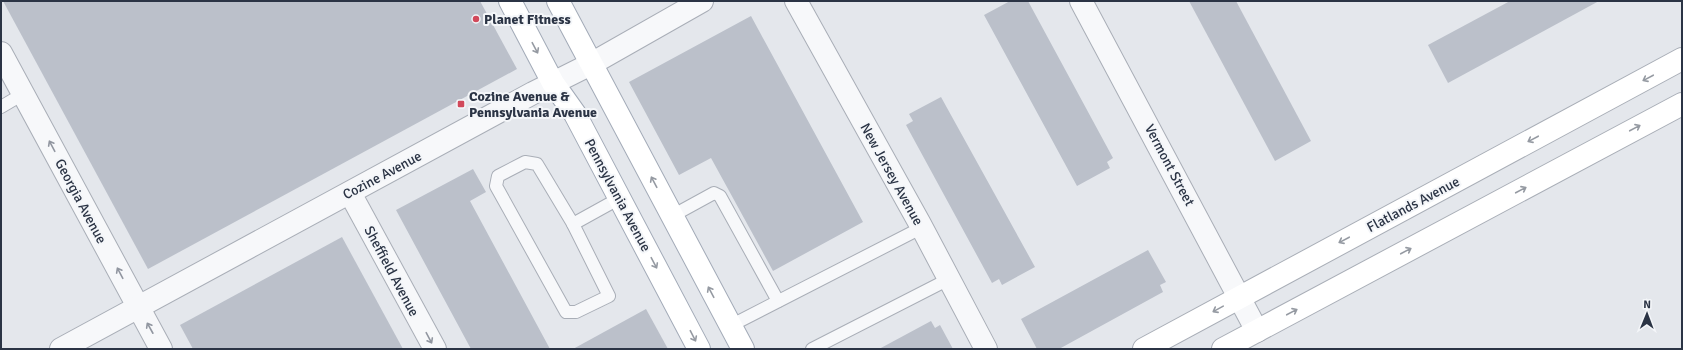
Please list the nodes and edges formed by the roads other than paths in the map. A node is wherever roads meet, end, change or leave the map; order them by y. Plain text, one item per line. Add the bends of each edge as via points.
1 (510, 1) edge
2 (558, 1) edge
3 (702, 1) edge
4 (796, 1) edge
5 (1081, 1) edge
6 (1, 53) edge
7 (1682, 60) edge
8 (591, 64) junction
9 (553, 83) junction
10 (23, 94) junction
11 (1682, 104) edge
12 (1, 107) edge
13 (350, 193) junction
14 (620, 198) junction
15 (672, 216) junction
16 (573, 224) junction
17 (921, 228) junction
18 (949, 279) junction
19 (1240, 296) junction
20 (778, 301) junction
21 (138, 307) junction
22 (730, 326) junction
23 (1257, 331) junction
24 (62, 349) edge
25 (161, 349) edge
26 (435, 349) edge
27 (699, 349) edge
28 (743, 349) edge
29 (812, 349) edge
30 (986, 349) edge
31 (1144, 349) edge
32 (1223, 349) edge

1 -> 9 main road, Pennsylvania Avenue
2 - 8 main road
3 - 8 street, Cozine Avenue
4 - 17 street, New Jersey Avenue
5 - 19 street, Vermont Street
6 - 10 street, Georgia Avenue
7 -> 19 main road, Flatlands Avenue
8 - 9 street, Cozine Avenue
15 -> 8 main road
9 - 13 street, Cozine Avenue
9 - 14 main road, Pennsylvania Avenue via 575,114
10 - 12 lane
21 -> 10 street, Georgia Avenue
23 -> 11 main road
13 - 21 street, Cozine Avenue
13 -> 26 street, Sheffield Avenue
14 - 16 lane
14 -> 27 main road, Pennsylvania Avenue
15 - 20 lane via 714,193 720,196
22 -> 15 main road
16 - 16 lane via 537,164 525,162 498,176 496,186 566,312 576,312 609,296
17 - 18 street, New Jersey Avenue
17 - 20 lane
18 - 29 lane
18 - 30 street, New Jersey Avenue
19 - 23 street, Vermont Street
19 -> 31 main road, Flatlands Avenue
20 - 22 lane
21 - 24 street, Cozine Avenue
25 -> 21 street, Georgia Avenue
22 - 28 main road
23 - 32 main road

